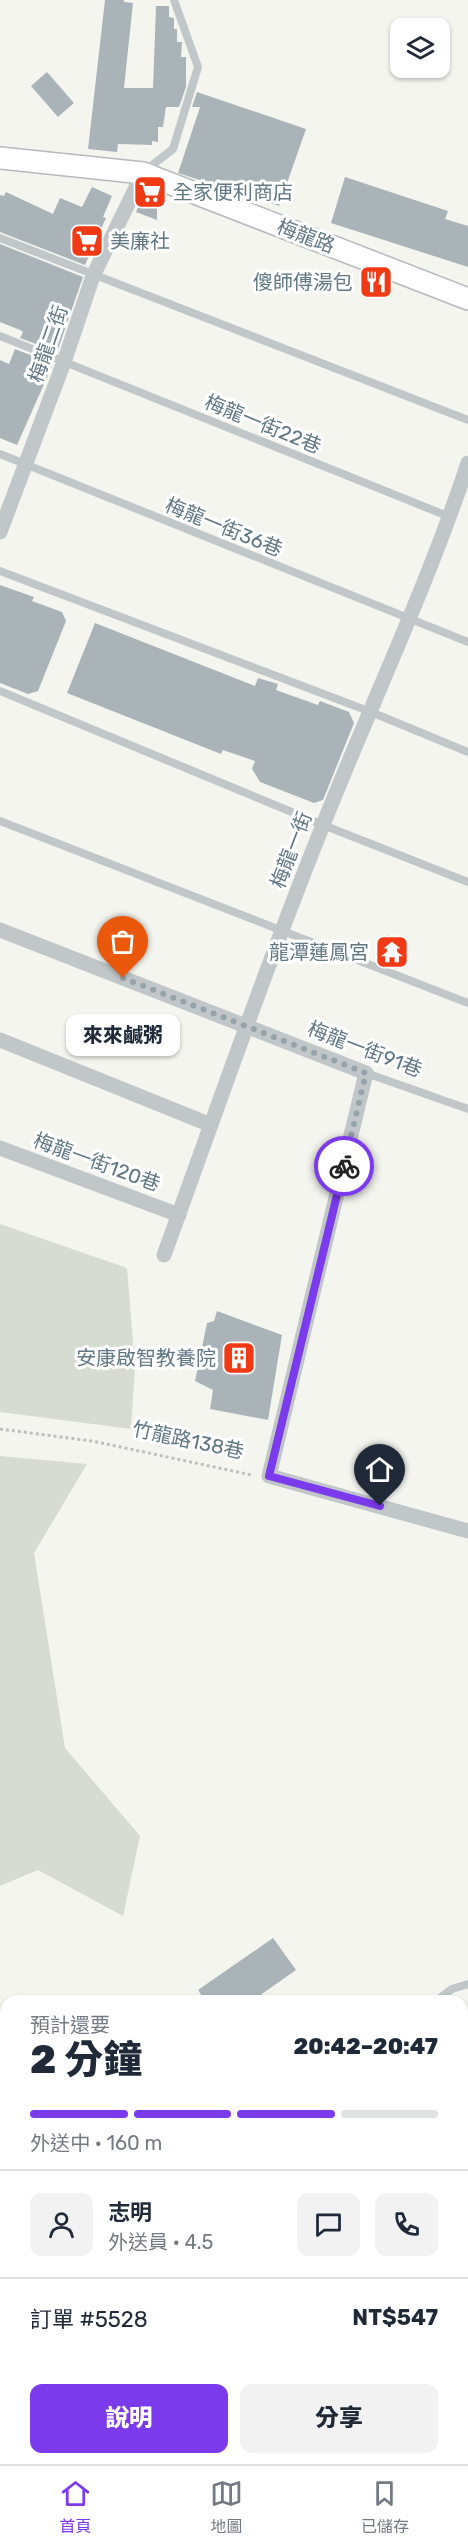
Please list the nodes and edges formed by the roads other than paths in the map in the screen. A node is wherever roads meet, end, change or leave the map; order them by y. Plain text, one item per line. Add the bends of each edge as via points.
1 (174, 0) edge
2 (0, 158) edge
3 (143, 173) junction
4 (0, 238) edge
5 (93, 276) junction
6 (468, 298) edge
7 (0, 336) edge
8 (64, 362) junction
9 (468, 420) edge
10 (0, 454) edge
11 (468, 463) edge
12 (26, 465) junction
13 (450, 517) junction
14 (0, 532) edge
15 (0, 571) edge
16 (410, 619) junction
17 (468, 642) edge
18 (0, 692) edge
19 (371, 712) junction
20 (468, 752) edge
21 (0, 821) edge
22 (323, 825) junction
23 (468, 882) edge
24 (0, 930) edge
25 (282, 932) junction
26 (468, 1003) edge
27 (247, 1026) junction
28 (0, 1040) edge
29 (366, 1073) junction
30 (468, 1109) edge
31 (211, 1125) junction
32 (0, 1148) edge
33 (179, 1215) junction
34 (164, 1256) dead end
35 (468, 1531) edge
36 (468, 1984) edge
37 (444, 1995) edge

1 - 3 lane via 198,67 172,149
2 - 3 street, 梅龍路
3 - 5 street, 梅龍二街
3 - 6 street, 梅龍路
4 - 5 lane
5 - 8 street, 梅龍二街
5 - 9 lane
7 - 8 lane, 梅龍一街22巷
8 - 12 street, 梅龍二街
8 - 13 lane, 梅龍一街22巷
10 - 12 lane, 梅龍一街36巷
11 - 13 street, 梅龍一街
12 - 14 street, 梅龍二街
12 - 16 lane, 梅龍一街36巷
13 - 16 street, 梅龍一街
15 - 19 lane
16 - 17 lane, 梅龍一街36巷
16 - 19 street, 梅龍一街
18 - 22 lane
19 - 20 lane
19 - 22 street, 梅龍一街
21 - 25 lane
22 - 23 lane
22 - 25 street, 梅龍一街
24 - 27 street, 梅龍一街91巷
25 - 26 lane
25 - 27 street, 梅龍一街
27 - 29 street, 梅龍一街91巷
27 - 31 street, 梅龍一街
28 - 31 street
29 - 30 lane, 梅龍一街91巷
29 - 35 street via 269,1476
31 - 33 street, 梅龍一街
32 - 33 street, 梅龍一街120巷
33 - 34 street, 梅龍一街
36 - 37 lane

